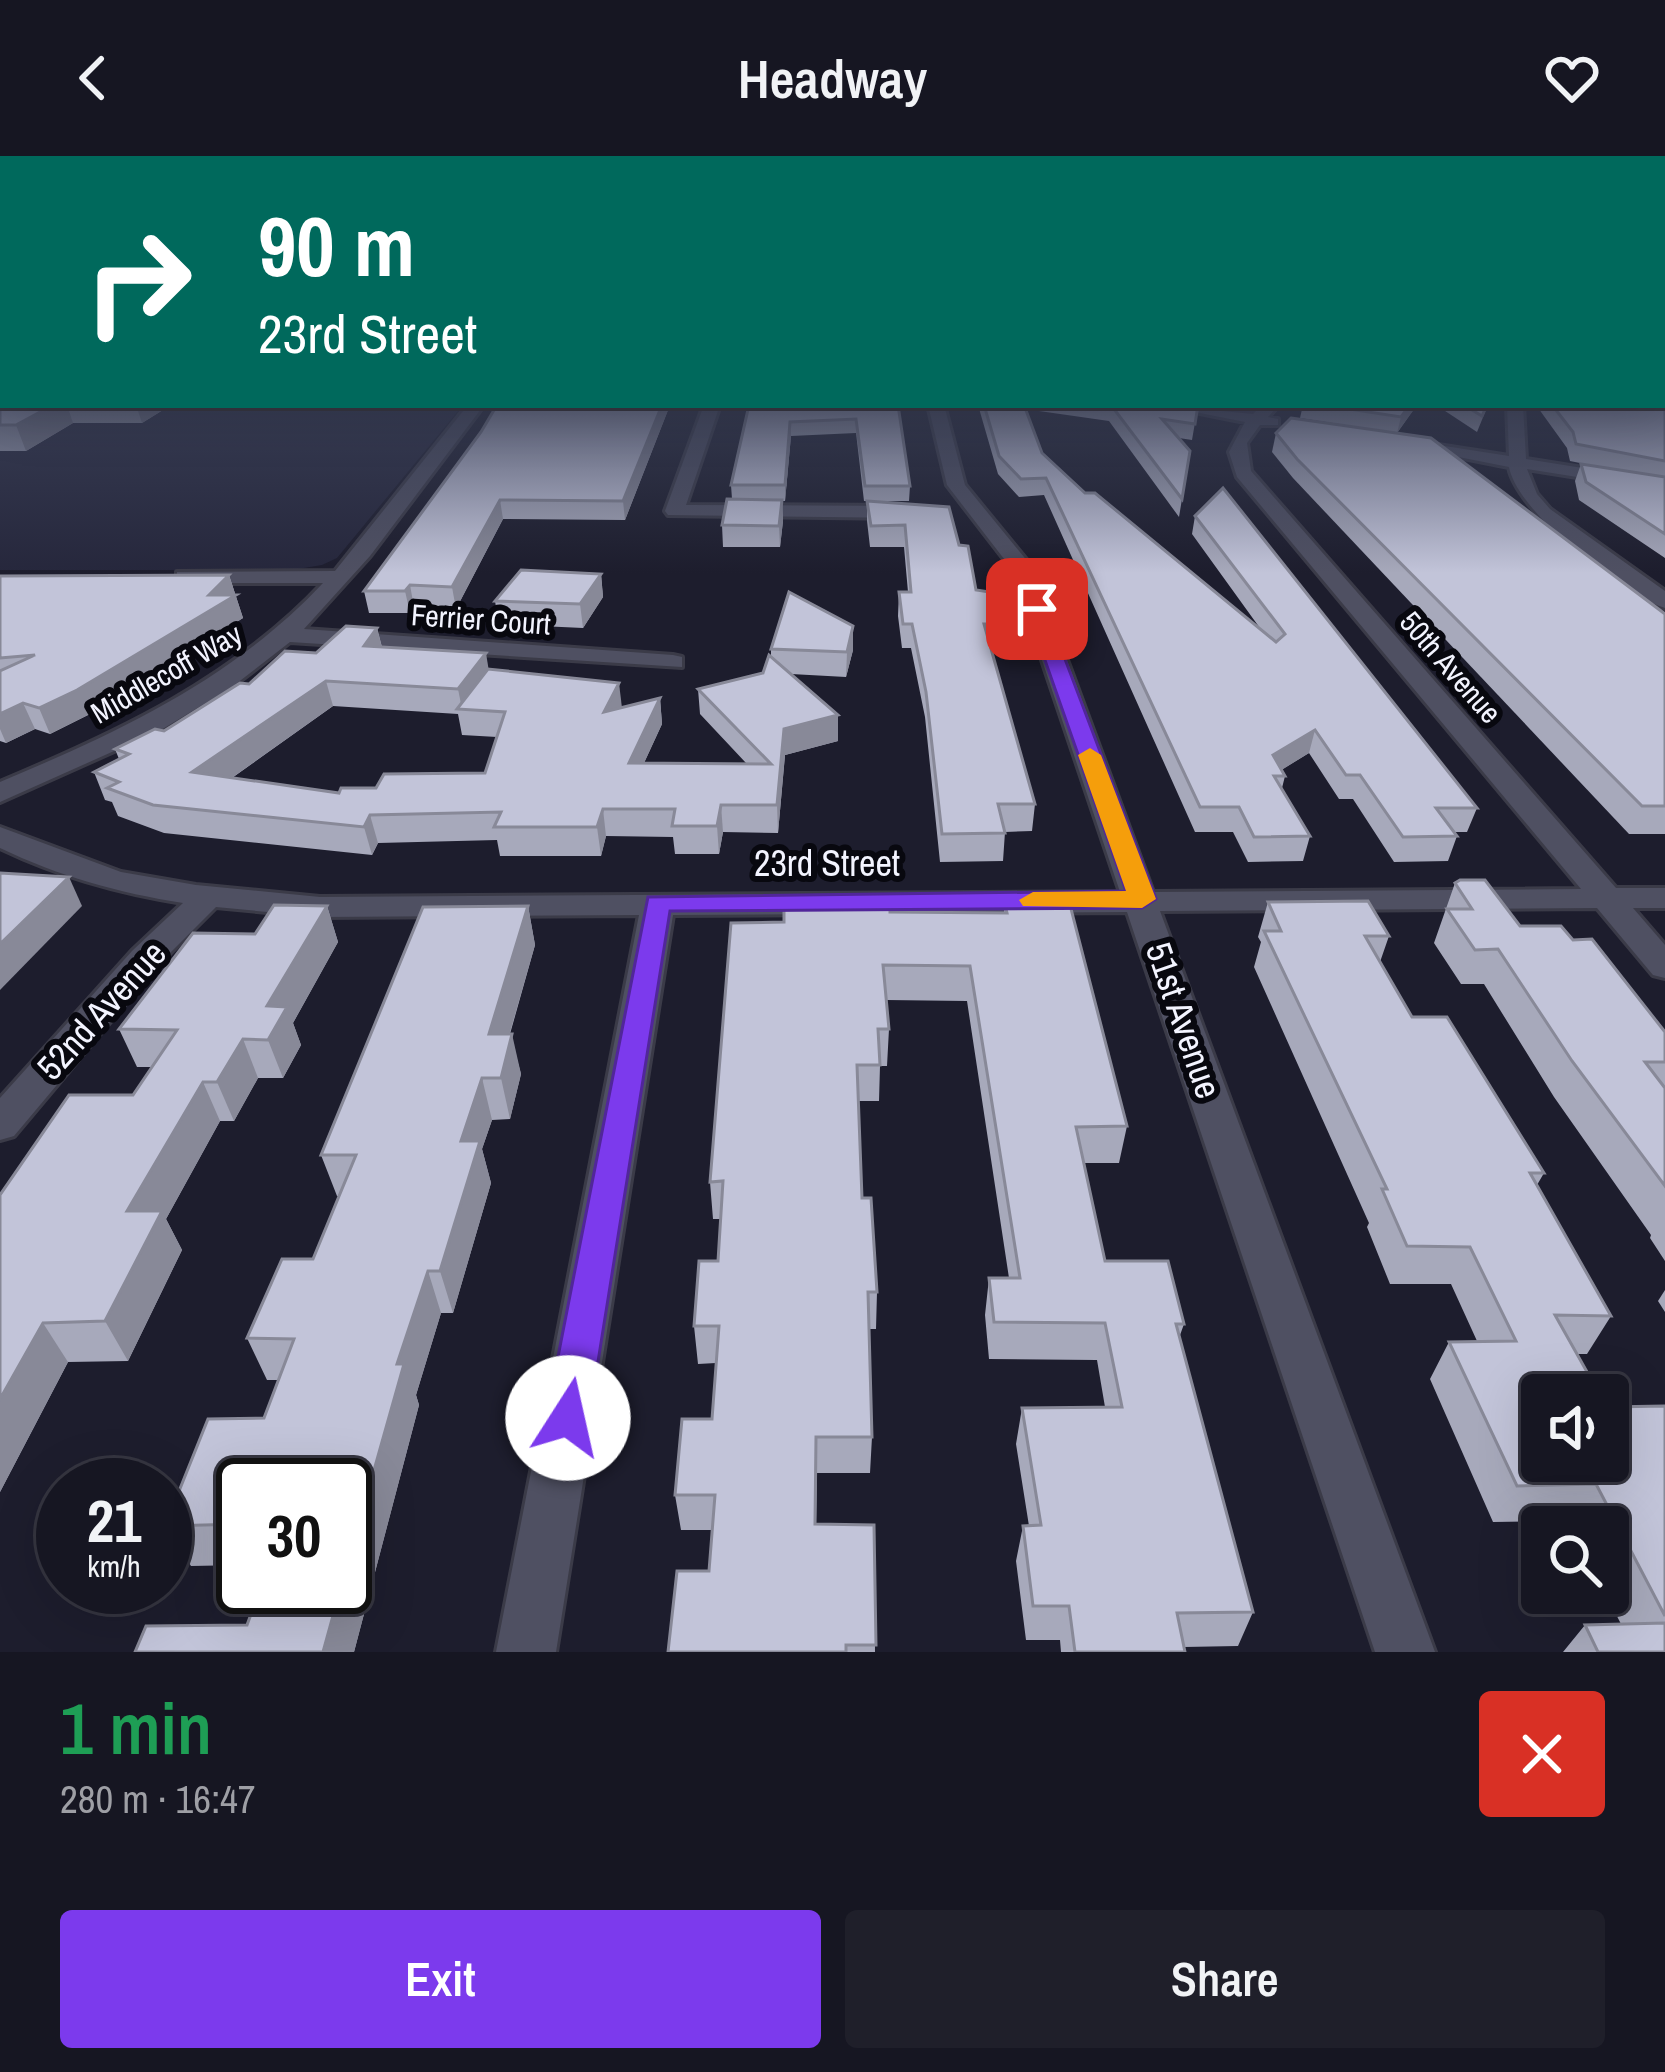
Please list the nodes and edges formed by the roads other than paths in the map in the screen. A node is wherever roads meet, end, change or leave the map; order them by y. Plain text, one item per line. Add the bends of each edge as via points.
1 (453, 434) edge
2 (702, 434) edge
3 (942, 434) edge
4 (1245, 434) edge
5 (1517, 434) edge
6 (1388, 442) edge
7 (1519, 465) junction
8 (1665, 487) edge
9 (931, 512) edge
10 (339, 577) junction
11 (158, 578) edge
12 (1665, 601) edge
13 (285, 635) junction
14 (674, 662) dead end
15 (0, 793) edge
16 (0, 836) edge
17 (1606, 898) junction
18 (1665, 898) edge
19 (206, 899) junction
20 (1142, 899) junction
21 (658, 903) junction
22 (1665, 967) edge
23 (0, 1125) edge
24 (526, 1652) edge
25 (1406, 1652) edge

1 - 10 street, Middlecoff Way
2 - 9 street via 676,511
3 - 20 street, 51st Avenue via 966,512 1000,532 1022,568
4 - 17 street, 50th Avenue via 1235,452 1243,473
5 - 7 street
6 - 7 street
7 - 8 street
7 - 12 street via 1541,510
10 - 11 street
10 - 13 street, Middlecoff Way
13 - 14 street, Ferrier Court
13 - 15 street, Middlecoff Way via 142,726
16 - 19 street, 23rd Street via 67,867
17 - 18 street, 23rd Street
17 - 20 street, 23rd Street
17 - 22 street, 50th Avenue
19 - 21 street, 23rd Street via 320,908
19 - 23 street, 52nd Avenue
20 - 21 street, 23rd Street
20 - 25 street, 51st Avenue
21 - 24 street

